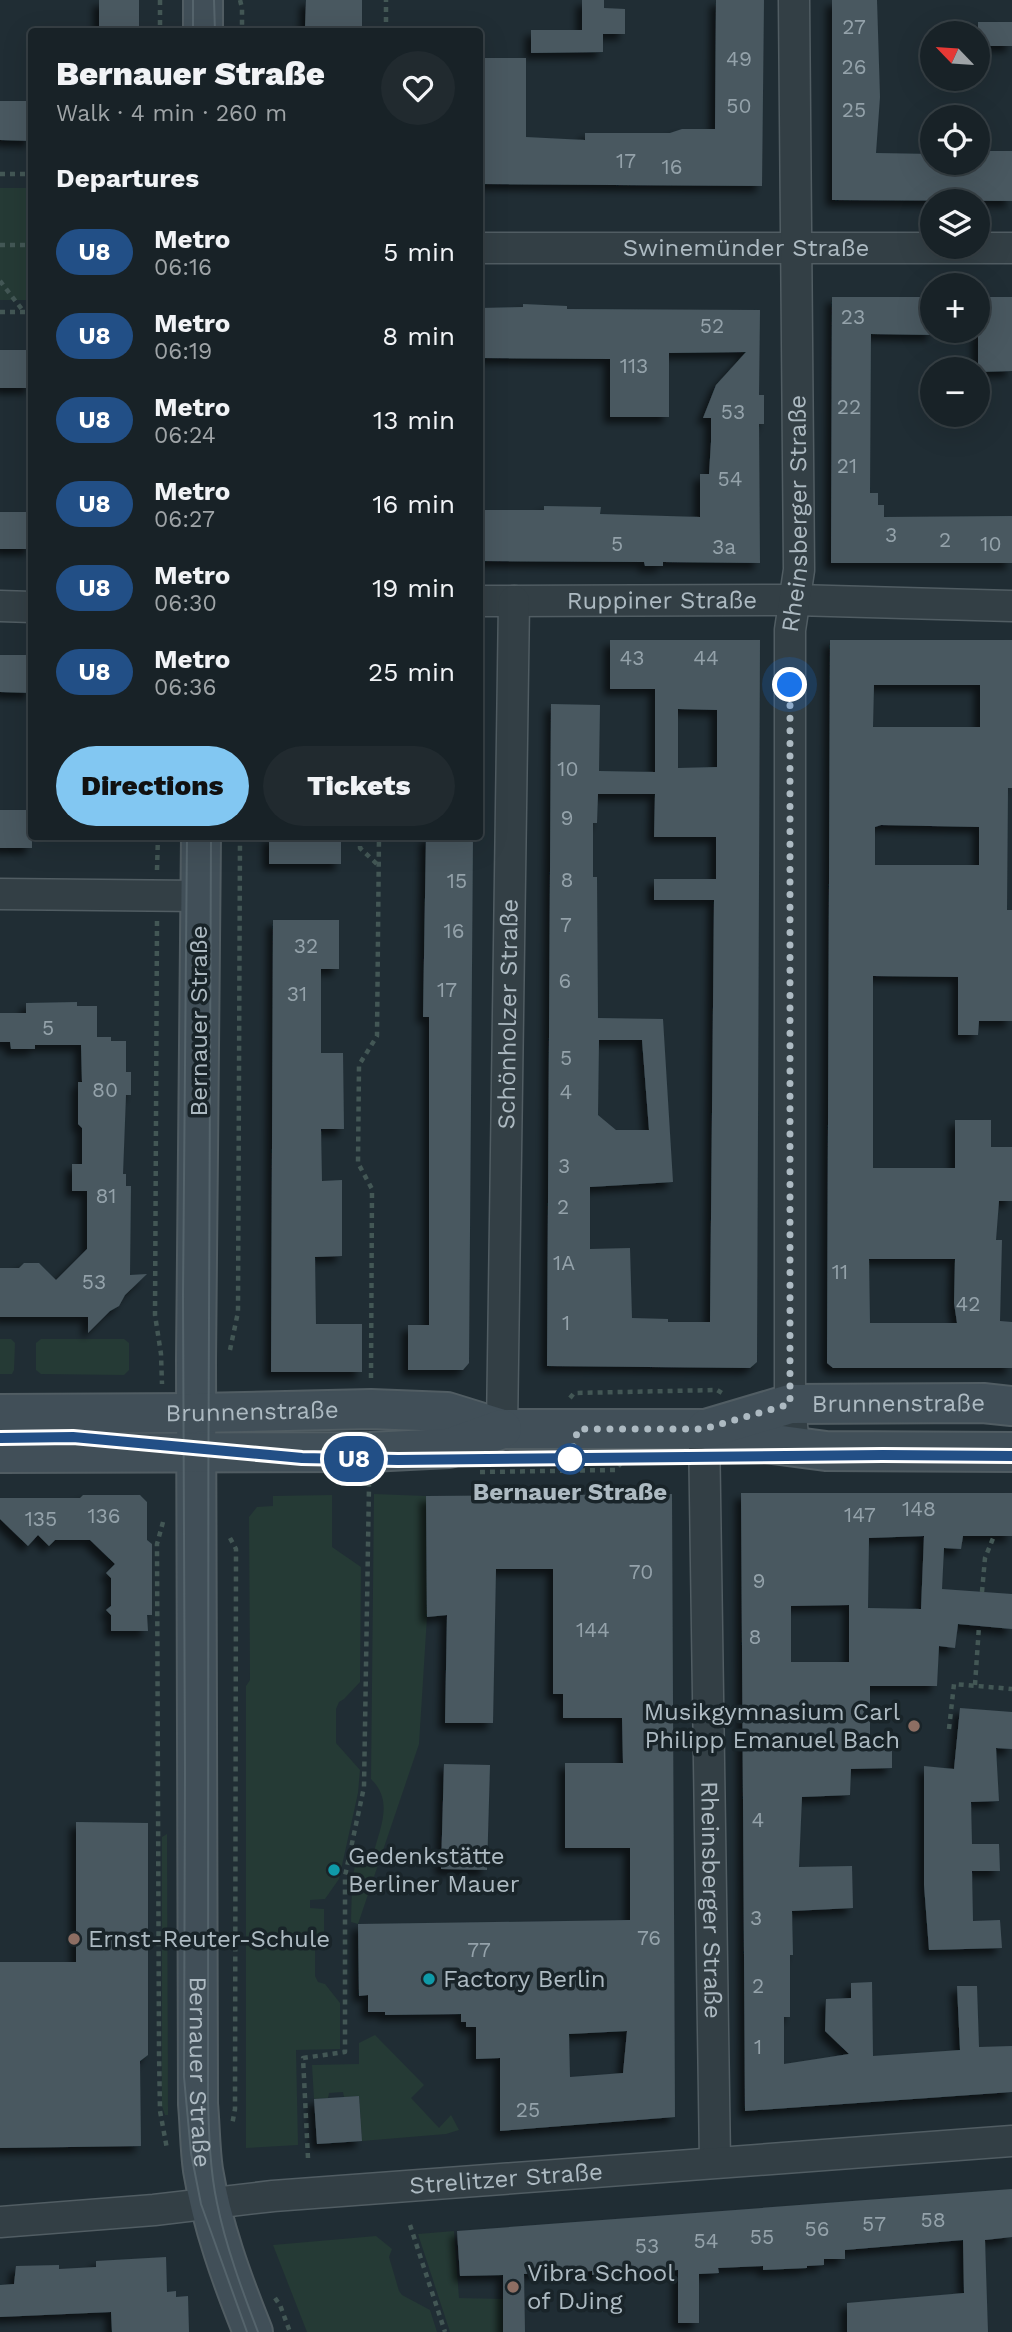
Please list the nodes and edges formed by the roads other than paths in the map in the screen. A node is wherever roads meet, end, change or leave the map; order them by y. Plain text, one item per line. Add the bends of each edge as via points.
1 (203, 0) edge
2 (794, 0) edge
3 (203, 28) edge
4 (483, 248) edge
5 (1012, 248) edge
6 (795, 249) junction
7 (795, 600) junction
8 (483, 601) edge
9 (514, 601) junction
10 (0, 606) edge
11 (1012, 606) edge
12 (28, 607) edge
13 (201, 840) edge
14 (0, 894) edge
15 (200, 896) junction
16 (790, 1404) junction
17 (1012, 1406) edge
18 (197, 1413) junction
19 (0, 1414) edge
20 (502, 1429) junction
21 (704, 1429) junction
22 (794, 1447) junction
23 (197, 1452) junction
24 (1012, 1452) edge
25 (0, 1453) edge
26 (1012, 2141) edge
27 (715, 2162) junction
28 (210, 2203) junction
29 (0, 2222) edge
30 (253, 2332) edge

1 - 3 main road
2 - 6 street, Rheinsberger Straße
4 - 6 street, Swinemünder Straße
5 - 6 street, Swinemünder Straße
6 - 7 street, Rheinsberger Straße via 799,570
7 - 9 street, Ruppiner Straße
7 - 11 street, Ruppiner Straße
7 - 16 street, Rheinsberger Straße via 790,629
8 - 9 street, Ruppiner Straße
9 - 20 street, Schönholzer Straße
10 - 12 street
13 - 15 main road, Bernauer Straße
14 - 15 street
15 - 18 main road, Bernauer Straße
16 - 17 main road, Brunnenstraße
16 - 21 main road, Brunnenstraße
16 - 22 street, Rheinsberger Straße
18 - 19 main road, Brunnenstraße
18 - 20 main road, Brunnenstraße via 447,1412
18 - 23 main road, Bernauer Straße
20 - 21 main road, Brunnenstraße
20 - 23 main road, Brunnenstraße via 449,1448
21 - 22 main road, Brunnenstraße
21 - 27 street, Rheinsberger Straße
22 - 24 main road, Brunnenstraße
23 - 25 main road, Brunnenstraße
23 - 28 main road, Bernauer Straße via 198,2104
26 - 27 street, Strelitzer Straße
27 - 28 street, Strelitzer Straße
28 - 29 street, Strelitzer Straße
28 - 30 main road, Bernauer Straße

